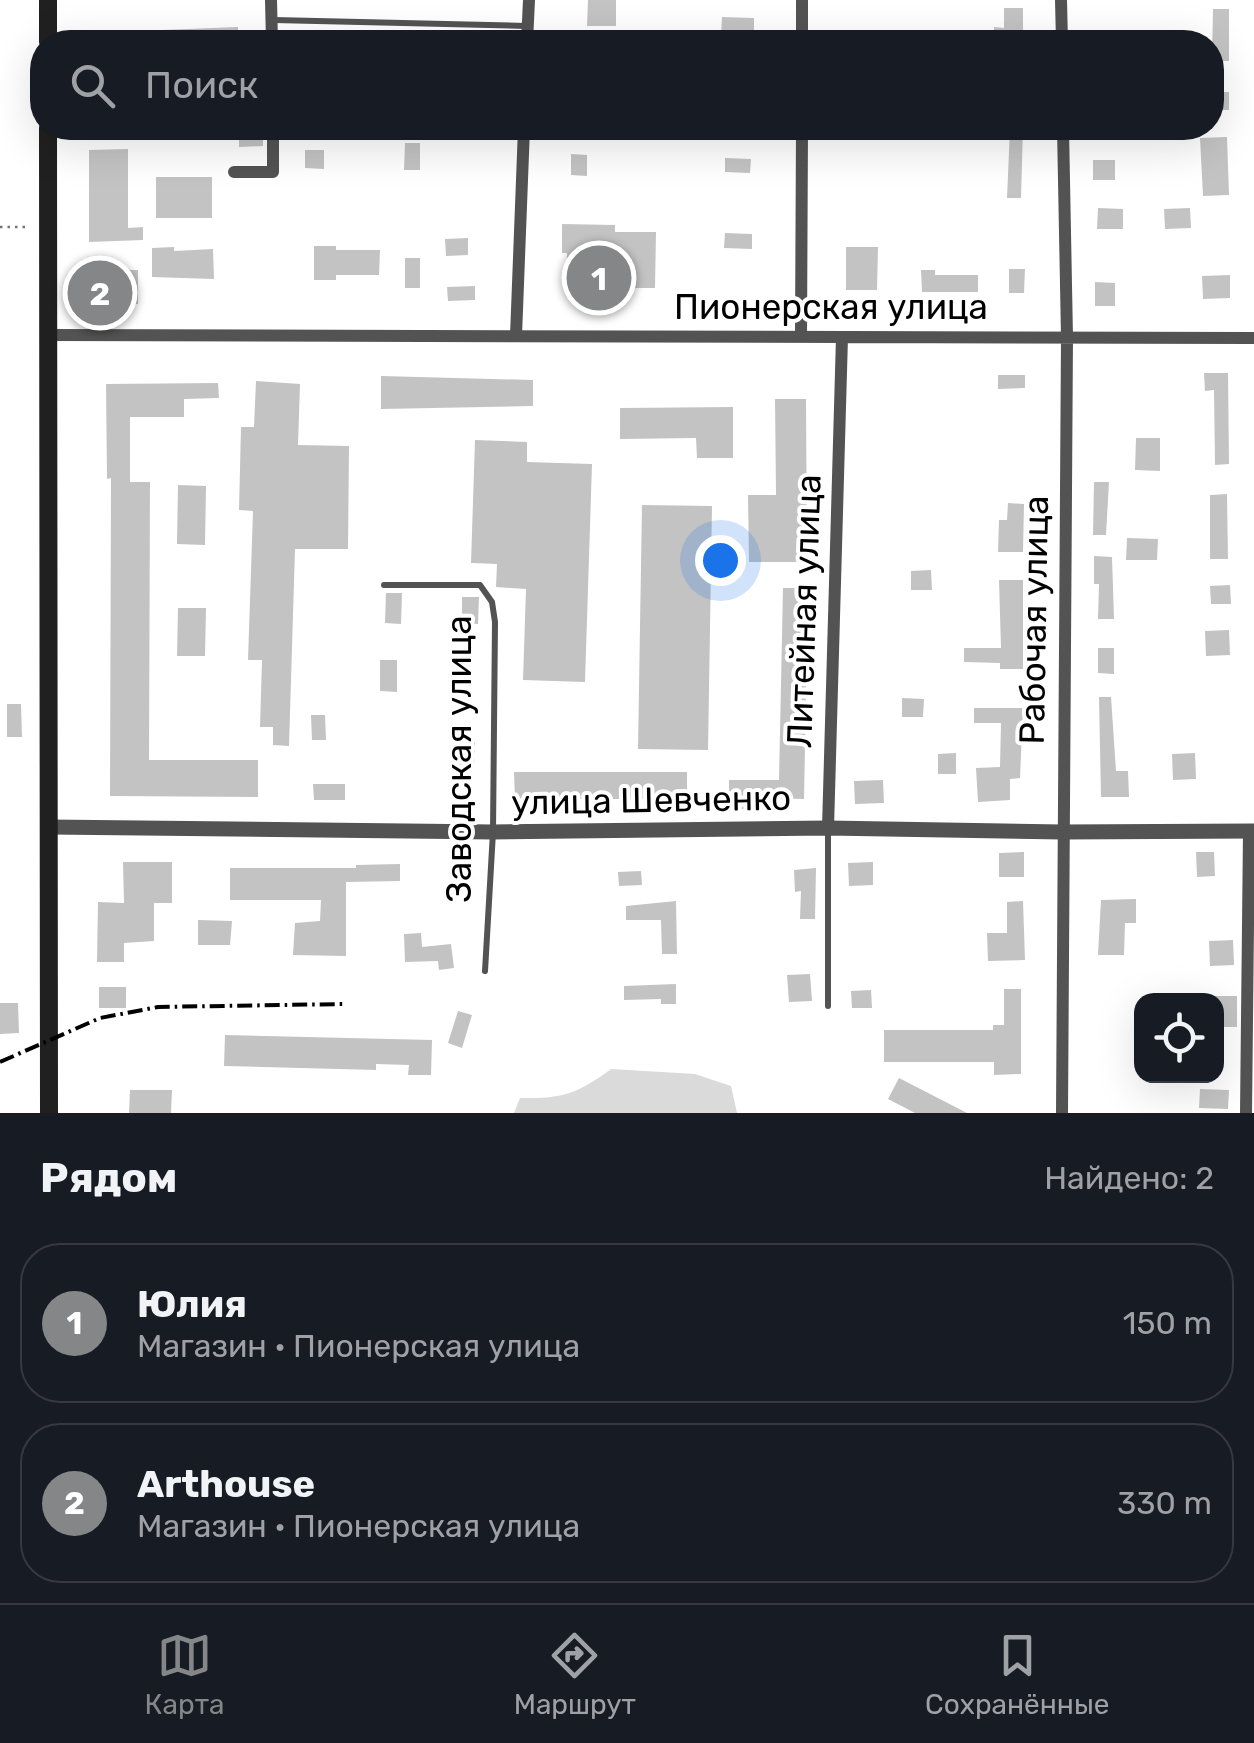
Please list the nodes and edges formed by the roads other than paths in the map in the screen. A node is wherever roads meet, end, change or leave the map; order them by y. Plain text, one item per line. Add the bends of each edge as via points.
1 (48, 0) edge
2 (272, 0) edge
3 (529, 0) edge
4 (802, 0) edge
5 (1061, 0) edge
6 (272, 20) junction
7 (528, 26) junction
8 (48, 30) edge
9 (272, 30) edge
10 (528, 30) edge
11 (802, 30) edge
12 (1062, 30) edge
13 (48, 140) edge
14 (273, 140) edge
15 (524, 140) edge
16 (802, 140) edge
17 (1063, 140) edge
18 (234, 172) dead end
19 (48, 335) junction
20 (516, 336) junction
21 (801, 337) junction
22 (842, 337) junction
23 (1068, 338) junction
24 (1254, 338) edge
25 (384, 584) dead end
26 (48, 827) junction
27 (828, 828) junction
28 (1251, 831) edge
29 (494, 832) junction
30 (1062, 832) junction
31 (485, 971) dead end
32 (828, 1006) dead end
33 (49, 1113) edge
34 (1062, 1113) edge
35 (1246, 1113) edge

1 - 8 main road
2 - 6 street
3 - 7 street
4 - 11 street
5 - 12 street
6 - 7 lane
6 - 9 street
7 - 10 street
13 - 19 main road
14 - 18 street via 273,172
15 - 20 street
16 - 21 street
17 - 23 street, Рабочая улица
19 - 20 street, Пионерская улица
19 - 26 main road
20 - 21 street, Пионерская улица
21 - 22 street, Пионерская улица
22 - 23 street, Пионерская улица
22 - 27 street, Литейная улица
23 - 24 street, Пионерская улица
23 - 30 street, Рабочая улица
25 - 29 lane, Заводская улица via 480,586 492,602
26 - 29 street, улица Шевченко
26 - 33 main road
27 - 29 street, улица Шевченко
27 - 30 street, улица Шевченко
27 - 32 lane, Литейная улица
28 - 30 street, улица Шевченко
28 - 35 street
29 - 31 lane, Заводская улица
30 - 34 street, Рабочая улица

